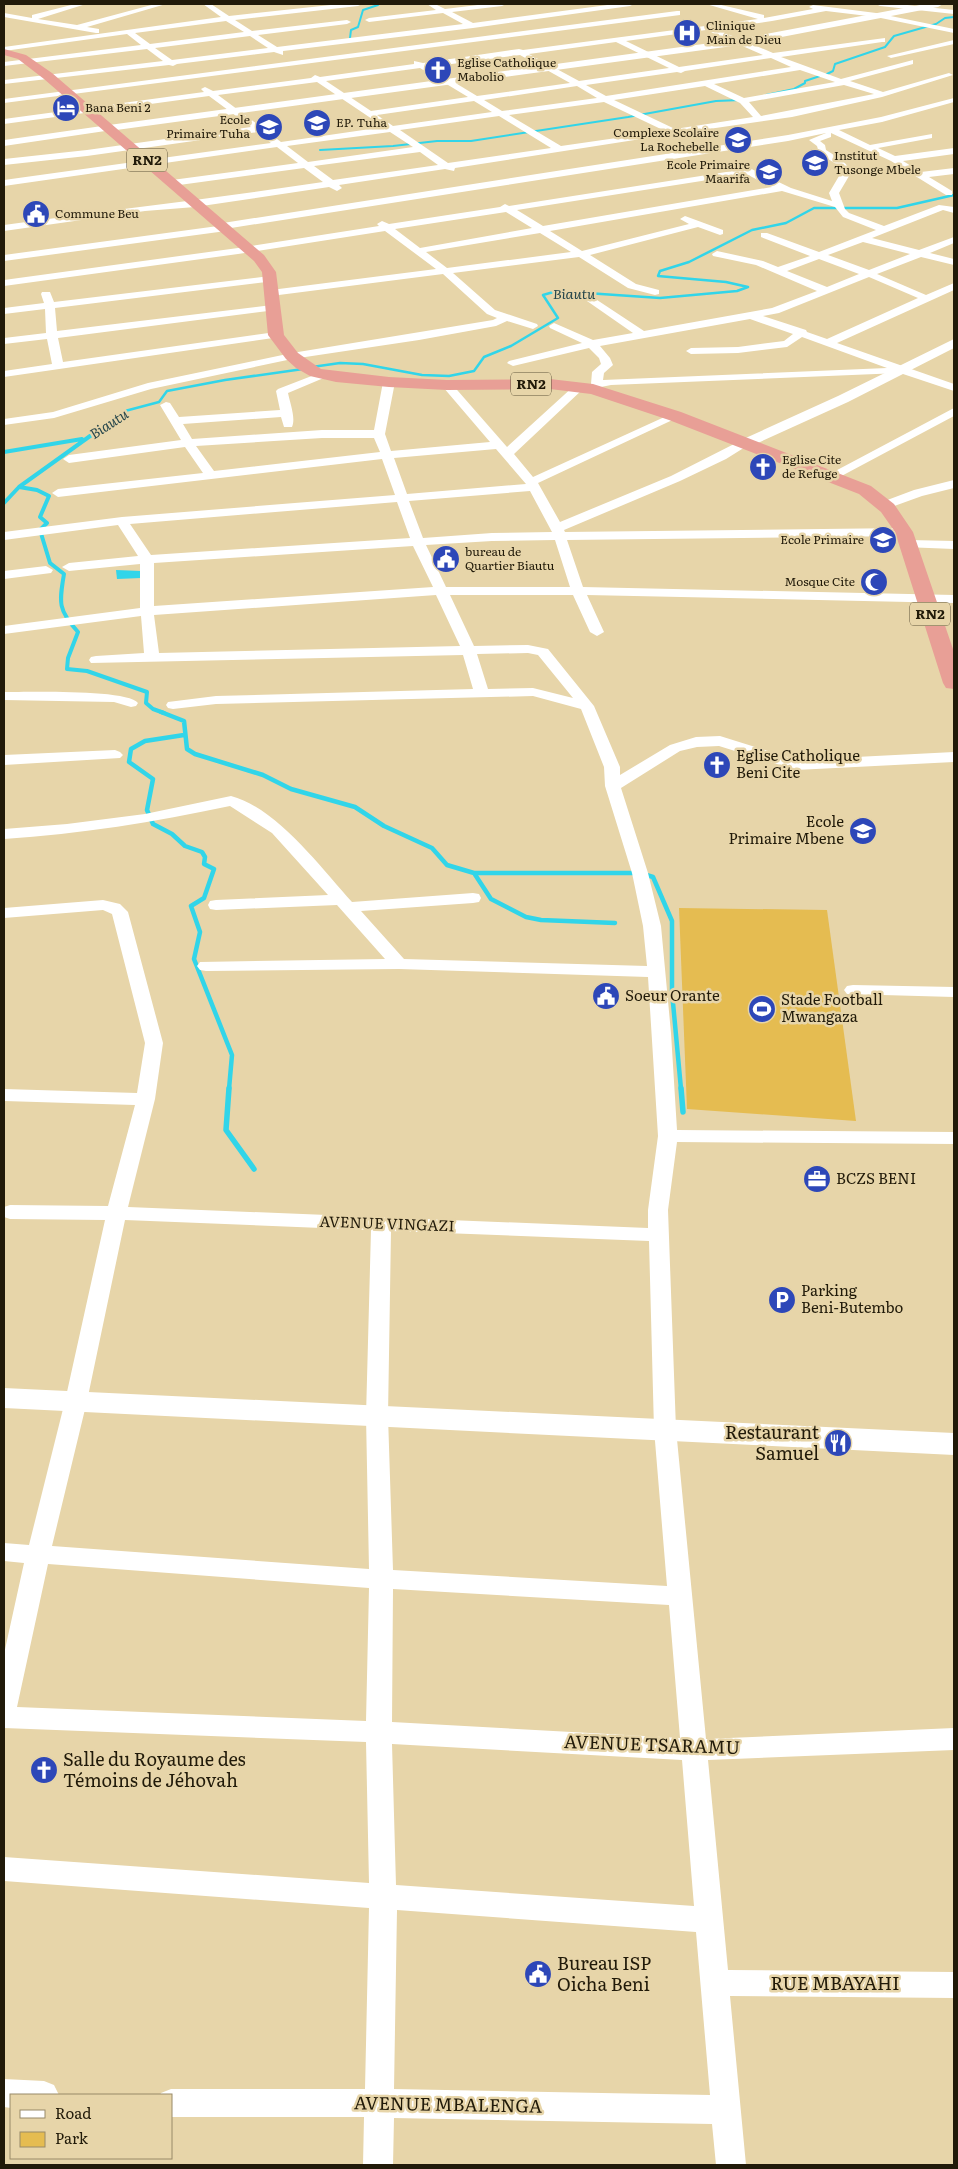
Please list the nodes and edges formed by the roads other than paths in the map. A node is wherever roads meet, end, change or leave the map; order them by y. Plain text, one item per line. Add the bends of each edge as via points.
1 (82, 4) edge
2 (162, 4) edge
3 (207, 4) edge
4 (220, 4) edge
5 (358, 4) edge
6 (430, 4) edge
7 (502, 4) edge
8 (630, 4) edge
9 (710, 4) edge
10 (880, 4) edge
11 (938, 4) edge
12 (326, 5) edge
13 (798, 5) dead end
14 (655, 6) dead end
15 (544, 7) dead end
16 (916, 8) junction
17 (825, 9) junction
18 (443, 11) junction
19 (954, 12) edge
20 (556, 14) junction
21 (4, 15) edge
22 (876, 15) junction
23 (230, 18) junction
24 (28, 19) junction
25 (772, 19) junction
26 (369, 20) dead end
27 (692, 20) dead end
28 (12, 24) dead end
29 (473, 25) junction
30 (585, 25) junction
31 (79, 27) junction
32 (708, 28) junction
33 (954, 31) edge
34 (128, 32) junction
35 (109, 34) junction
36 (252, 34) junction
37 (376, 38) junction
38 (494, 38) junction
39 (617, 40) junction
40 (882, 40) dead end
41 (503, 42) dead end
42 (740, 42) junction
43 (954, 42) edge
44 (149, 47) junction
45 (512, 47) dead end
46 (922, 48) junction
47 (274, 49) junction
48 (397, 50) junction
49 (4, 51) edge
50 (521, 52) junction
51 (942, 53) dead end
52 (648, 54) junction
53 (770, 57) junction
54 (28, 61) junction
55 (170, 62) junction
56 (296, 63) junction
57 (4, 64) edge
58 (421, 66) junction
59 (549, 67) junction
60 (800, 68) junction
61 (304, 69) dead end
62 (679, 70) junction
63 (934, 70) dead end
64 (311, 74) dead end
65 (48, 76) junction
66 (952, 76) edge
67 (189, 77) junction
68 (318, 80) junction
69 (446, 80) junction
70 (4, 82) edge
71 (844, 82) junction
72 (707, 83) junction
73 (579, 84) junction
74 (68, 93) junction
75 (210, 93) junction
76 (344, 95) junction
77 (882, 95) junction
78 (478, 99) junction
79 (604, 99) junction
80 (742, 100) junction
81 (899, 100) dead end
82 (954, 100) edge
83 (4, 101) edge
84 (908, 103) dead end
85 (929, 107) junction
86 (87, 110) junction
87 (234, 110) junction
88 (947, 110) dead end
89 (500, 113) junction
90 (369, 114) junction
91 (792, 114) junction
92 (759, 119) junction
93 (4, 121) edge
94 (109, 128) junction
95 (258, 129) junction
96 (390, 129) junction
97 (834, 131) junction
98 (674, 132) junction
99 (930, 136) dead end
100 (4, 142) edge
101 (278, 145) junction
102 (415, 146) junction
103 (871, 146) junction
104 (132, 147) junction
105 (559, 149) junction
106 (712, 150) junction
107 (954, 151) edge
108 (894, 159) junction
109 (4, 162) edge
110 (151, 163) junction
111 (304, 164) junction
112 (446, 166) junction
113 (589, 169) junction
114 (954, 170) edge
115 (748, 171) junction
116 (918, 175) junction
117 (4, 183) edge
118 (172, 183) junction
119 (331, 184) junction
120 (477, 187) junction
121 (783, 188) junction
122 (628, 190) junction
123 (949, 193) dead end
124 (195, 204) junction
125 (359, 205) junction
126 (841, 208) junction
127 (508, 209) junction
128 (664, 209) junction
129 (954, 210) edge
130 (696, 225) junction
131 (224, 227) junction
132 (4, 228) edge
133 (387, 228) junction
134 (883, 229) junction
135 (544, 230) junction
136 (720, 232) dead end
137 (764, 235) dead end
138 (860, 238) junction
139 (954, 240) edge
140 (10, 244) dead end
141 (250, 249) junction
142 (417, 251) junction
143 (581, 254) junction
144 (717, 254) dead end
145 (922, 254) junction
146 (821, 256) junction
147 (4, 258) edge
148 (954, 262) edge
149 (32, 267) junction
150 (777, 271) junction
151 (446, 272) junction
152 (870, 274) junction
153 (4, 283) edge
154 (954, 286) edge
155 (825, 290) junction
156 (655, 292) dead end
157 (271, 293) junction
158 (590, 299) dead end
159 (928, 299) junction
160 (50, 305) junction
161 (724, 308) dead end
162 (4, 311) edge
163 (752, 316) junction
164 (506, 317) junction
165 (533, 326) dead end
166 (554, 326) dead end
167 (670, 330) junction
168 (802, 332) junction
169 (52, 335) junction
170 (276, 335) junction
171 (642, 335) junction
172 (4, 341) edge
173 (828, 342) junction
174 (954, 343) edge
175 (592, 344) junction
176 (691, 357) junction
177 (513, 363) dead end
178 (58, 364) junction
179 (306, 366) junction
180 (899, 370) junction
181 (4, 374) edge
182 (389, 382) junction
183 (447, 385) junction
184 (590, 387) junction
185 (954, 388) edge
186 (166, 405) dead end
187 (954, 411) edge
188 (287, 412) junction
189 (674, 416) junction
190 (176, 421) junction
191 (4, 422) edge
192 (379, 434) junction
193 (289, 436) junction
194 (188, 442) junction
195 (744, 444) junction
196 (497, 445) junction
197 (386, 455) junction
198 (506, 455) junction
199 (69, 459) dead end
200 (211, 476) junction
201 (830, 477) junction
202 (954, 484) edge
203 (533, 485) junction
204 (58, 493) dead end
205 (400, 497) junction
206 (886, 505) junction
207 (122, 521) junction
208 (40, 531) joint
209 (559, 532) junction
210 (4, 536) edge
211 (907, 538) junction
212 (418, 542) junction
213 (954, 545) edge
214 (147, 558) junction
215 (69, 567) dead end
216 (46, 570) dead end
217 (4, 575) edge
218 (440, 591) junction
219 (578, 591) junction
220 (925, 599) junction
221 (954, 599) edge
222 (148, 611) junction
223 (68, 622) joint
224 (4, 630) edge
225 (597, 632) dead end
226 (468, 649) junction
227 (949, 652) edge
228 (152, 657) junction
229 (96, 660) dead end
230 (954, 683) edge
231 (482, 694) junction
232 (4, 696) edge
233 (131, 703) dead end
234 (173, 705) dead end
235 (587, 706) junction
236 (115, 755) dead end
237 (954, 757) edge
238 (4, 760) edge
239 (613, 786) junction
240 (4, 834) edge
241 (472, 898) dead end
242 (345, 903) junction
243 (216, 905) dead end
244 (4, 913) edge
245 (399, 964) junction
246 (206, 966) dead end
247 (655, 972) junction
248 (853, 990) dead end
249 (954, 992) edge
250 (4, 1095) edge
251 (146, 1099) junction
252 (668, 1136) junction
253 (954, 1138) edge
254 (10, 1212) dead end
255 (116, 1214) junction
256 (381, 1224) junction
257 (658, 1235) junction
258 (4, 1398) edge
259 (76, 1402) junction
260 (377, 1416) junction
261 (665, 1429) junction
262 (954, 1444) edge
263 (4, 1552) edge
264 (38, 1554) junction
265 (381, 1579) junction
266 (680, 1596) junction
267 (4, 1709) edge
268 (4, 1717) edge
269 (379, 1732) junction
270 (954, 1739) edge
271 (694, 1750) junction
272 (4, 1869) edge
273 (383, 1897) junction
274 (708, 1920) junction
275 (715, 1983) junction
276 (954, 1985) edge
277 (4, 2093) edge
278 (24, 2094) edge
279 (172, 2103) edge
280 (380, 2103) junction
281 (725, 2110) junction
282 (378, 2165) edge
283 (731, 2165) edge

1 - 24 street
2 - 31 street
3 - 4 street
3 - 23 street
5 - 12 street
6 - 18 street
7 - 18 street
8 - 20 street
9 - 25 street
10 - 16 street
11 - 16 street
12 - 23 street
12 - 36 street via 347,22
13 - 17 street
14 - 30 street via 681,15
15 - 20 street
16 - 19 street
16 - 22 street
17 - 22 street
17 - 25 street
18 - 26 street
18 - 29 street
20 - 29 street
20 - 30 street
21 - 24 street
22 - 33 street
22 - 42 street
23 - 34 street
23 - 36 street
24 - 28 street
24 - 31 street
25 - 32 street
27 - 32 street
29 - 37 street
29 - 38 street
30 - 38 street
30 - 39 street
31 - 35 street
32 - 39 street
32 - 42 street
34 - 35 street
34 - 44 street
35 - 49 street
36 - 44 street
36 - 47 street
37 - 47 street
37 - 48 street
38 - 41 street
38 - 48 street
39 - 50 street
39 - 52 street
40 - 53 street
42 - 52 street
42 - 53 street
43 - 46 street
44 - 54 street
44 - 55 street
45 - 50 street
46 - 51 street
46 - 71 street via 891,56 914,64
47 - 55 street
47 - 56 street
48 - 56 street
48 - 58 street
49 - 54 highway, RN2
50 - 58 street
50 - 59 street
52 - 59 street
52 - 62 street
53 - 60 street
53 - 62 street
54 - 57 street
54 - 65 highway, RN2
55 - 65 street
55 - 67 street
56 - 61 street
56 - 67 street
58 - 68 street
58 - 69 street
59 - 69 street
59 - 73 street
60 - 71 street
60 - 72 street
62 - 72 street
62 - 73 street
63 - 66 street
64 - 68 street
65 - 70 street
65 - 74 highway, RN2
66 - 77 street
67 - 74 street
67 - 75 street
68 - 75 street
68 - 76 street
69 - 76 street
69 - 78 street
71 - 77 street
71 - 80 street
72 - 79 street
72 - 80 street
73 - 78 street
73 - 79 street
74 - 83 street
74 - 86 highway, RN2
75 - 86 street
75 - 87 street
76 - 87 street
76 - 90 street
77 - 81 street
77 - 91 street
78 - 89 street
78 - 90 street
79 - 89 street
79 - 98 street
80 - 92 street
82 - 85 street
84 - 85 street
85 - 88 street
85 - 97 street
86 - 93 street
86 - 94 highway, RN2
87 - 94 street
87 - 95 street
89 - 96 street
89 - 105 street
90 - 96 street
91 - 92 street
91 - 97 street
92 - 98 street
94 - 100 street
94 - 104 highway, RN2
95 - 101 street
95 - 104 street
96 - 101 street
96 - 102 street
97 - 103 street
97 - 106 street
97 - 126 street via 813,140 847,172 834,194
98 - 105 street
98 - 106 street
99 - 103 street
101 - 110 street
101 - 111 street
102 - 111 street
102 - 112 street
103 - 108 street
104 - 109 street
104 - 110 highway, RN2
105 - 112 street
106 - 113 street
106 - 115 street
107 - 108 street
108 - 116 street
110 - 117 street
110 - 118 highway, RN2
111 - 118 street
111 - 119 street
112 - 119 street
112 - 120 street
113 - 120 street
113 - 122 street
114 - 116 street
115 - 121 street
115 - 122 street
116 - 123 street
118 - 124 highway, RN2
119 - 124 street
119 - 125 street
120 - 125 street
120 - 127 street
121 - 126 street
121 - 128 street
122 - 127 street
122 - 128 street
124 - 131 highway, RN2
124 - 132 street
125 - 131 street
125 - 133 street
126 - 134 street via 853,219
127 - 133 street
127 - 135 street
128 - 130 street
128 - 135 street
129 - 134 street via 942,207
130 - 136 street
130 - 143 street
131 - 141 highway, RN2
131 - 149 street
133 - 141 street
133 - 142 street
134 - 138 street
135 - 142 street
135 - 143 street
137 - 146 street
138 - 145 street
138 - 146 street
139 - 145 street
140 - 149 street
141 - 149 street
141 - 157 highway, RN2 via 269,272
142 - 151 street
143 - 151 street
143 - 156 street via 632,286
144 - 150 street via 745,259
145 - 148 street
145 - 152 street
146 - 150 street
146 - 152 street
147 - 149 street
149 - 153 street
149 - 160 street
150 - 155 street
151 - 157 street
151 - 164 street via 491,312
152 - 155 street
152 - 159 street
154 - 159 street
155 - 163 street via 775,311
157 - 160 street
157 - 169 street
157 - 170 highway, RN2
158 - 171 street
159 - 173 street
160 - 162 street
160 - 169 street
161 - 163 street
163 - 167 street
163 - 168 street
164 - 165 street
164 - 179 street via 496,323 419,337
166 - 175 street via 579,335
167 - 171 street
167 - 176 street
168 - 173 street
168 - 176 street via 787,344
169 - 172 street
169 - 178 street
170 - 178 street
170 - 179 highway, RN2
171 - 175 street
173 - 180 street
174 - 180 street
175 - 177 street
175 - 184 street via 607,365 598,372
176 - 180 street
176 - 184 street
178 - 181 street
179 - 182 highway, RN2
179 - 188 street via 282,391
179 - 191 street via 148,386 54,414
180 - 185 street
180 - 195 street
182 - 183 highway, RN2
182 - 192 street
183 - 184 highway, RN2
183 - 196 street
184 - 189 highway, RN2
184 - 198 street
186 - 190 street
187 - 201 street
188 - 190 street
188 - 193 street
189 - 195 highway, RN2
189 - 203 street
190 - 194 street
192 - 193 street
192 - 197 street
193 - 194 street
194 - 199 street
194 - 200 street
195 - 201 highway, RN2
195 - 209 street via 710,463
196 - 197 street
196 - 198 street
197 - 200 street
197 - 205 street
198 - 203 street
200 - 204 street
201 - 206 highway, RN2 via 865,490
202 - 206 street
203 - 205 street
203 - 209 street
205 - 207 street
205 - 212 street
206 - 211 highway, RN2
207 - 208 street
207 - 214 street
208 - 210 street
209 - 211 street
209 - 212 street
209 - 219 street
211 - 213 street
211 - 220 highway, RN2
212 - 214 street
212 - 218 street
214 - 215 street
214 - 222 street
216 - 217 street
218 - 219 street
218 - 222 street
218 - 226 street
219 - 220 street
219 - 225 street
220 - 221 street
220 - 227 highway, RN2
222 - 223 street
222 - 228 street
223 - 224 street
226 - 228 street
226 - 231 street
226 - 235 street via 528,648 543,652
227 - 230 highway, RN2
228 - 229 street
231 - 234 street via 216,700
231 - 235 street via 533,692
232 - 233 street via 116,698
235 - 239 street via 612,767
236 - 238 street
237 - 239 street via 796,765 720,741 696,742 675,748
239 - 247 street via 640,873 652,926
240 - 242 street via 150,817 231,801 278,830
241 - 242 street
242 - 243 street
242 - 245 street
244 - 251 street via 103,905 120,912 154,1043
245 - 246 street
245 - 247 street
247 - 252 street
248 - 249 street
250 - 251 street
251 - 255 street
252 - 253 street
252 - 257 street via 658,1210
254 - 255 street, AVENUE VINGAZI
255 - 256 street, AVENUE VINGAZI
255 - 259 street
256 - 257 street, AVENUE VINGAZI
256 - 260 street
257 - 261 street
258 - 259 street
259 - 260 street
259 - 264 street
260 - 261 street
260 - 265 street
261 - 262 street
261 - 266 street
263 - 264 street
264 - 265 street
264 - 267 street
265 - 266 street
265 - 269 street
266 - 271 street
268 - 269 street, AVENUE TSARAMU
269 - 271 street, AVENUE TSARAMU
269 - 273 street
270 - 271 street, AVENUE TSARAMU
271 - 274 street
272 - 273 street
273 - 274 street
273 - 280 street
274 - 275 street
275 - 276 street, RUE MBAYAHI
275 - 281 street
277 - 278 street
279 - 280 street, AVENUE MBALENGA
280 - 281 street, AVENUE MBALENGA
280 - 282 street
281 - 283 street

